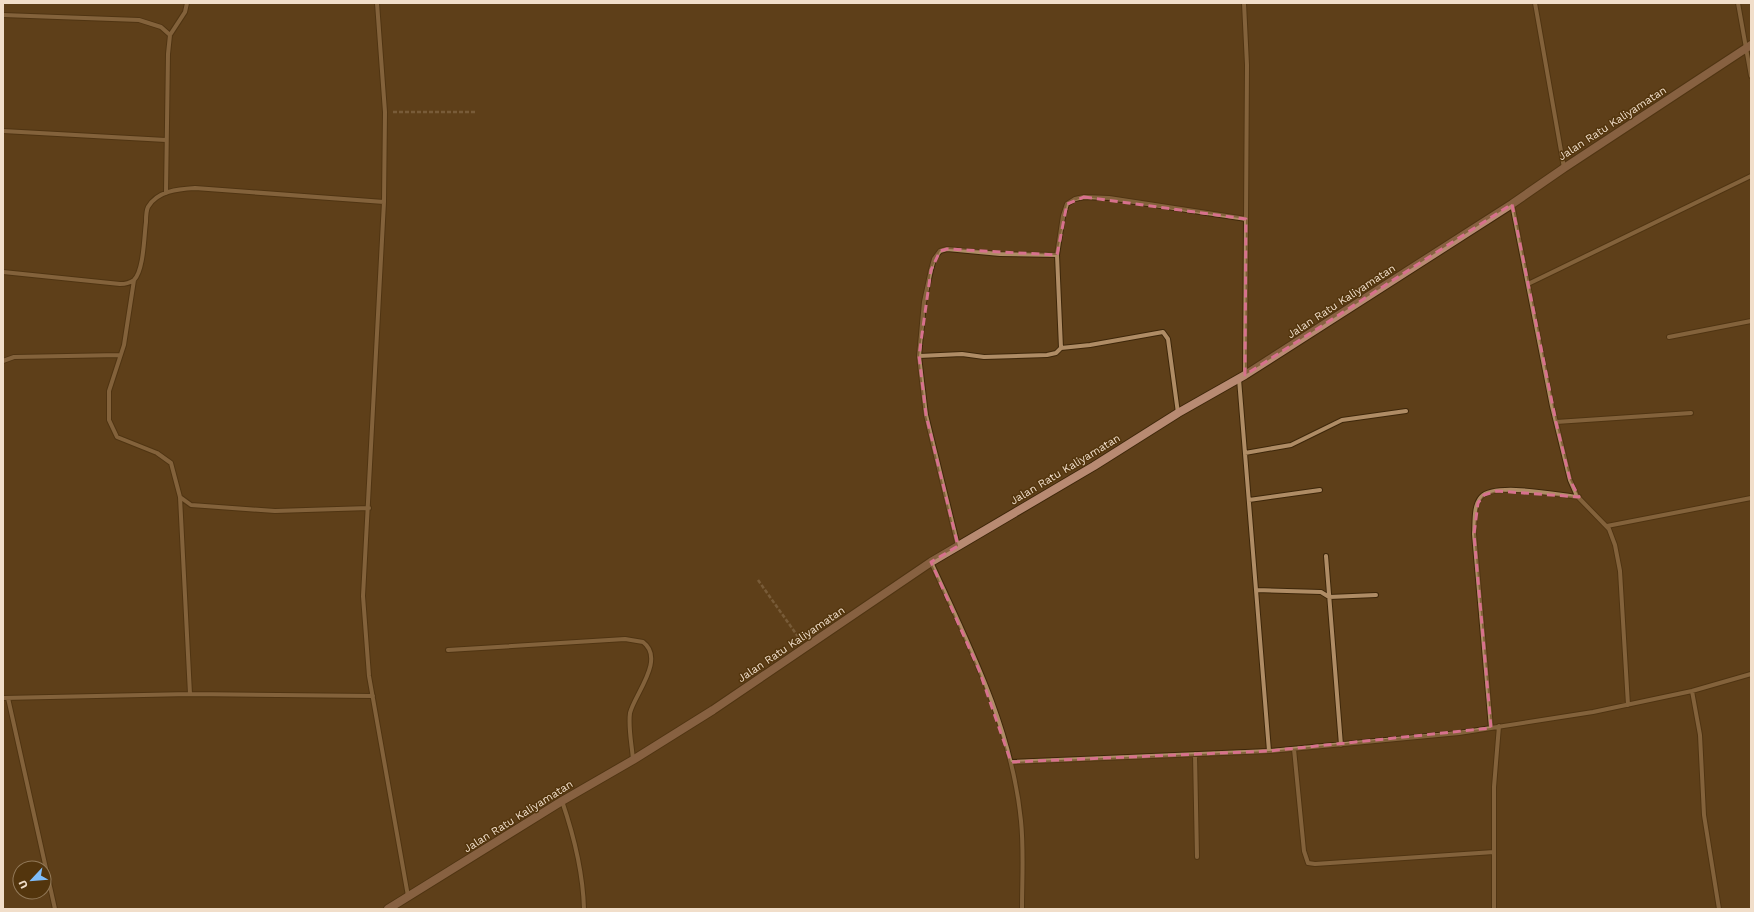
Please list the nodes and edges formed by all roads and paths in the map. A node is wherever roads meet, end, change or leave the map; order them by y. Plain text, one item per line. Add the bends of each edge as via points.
1 (187, 3) edge
2 (377, 3) edge
3 (1244, 3) edge
4 (1535, 3) edge
5 (1738, 3) edge
6 (3, 15) edge
7 (170, 35) junction
8 (1748, 47) edge
9 (1751, 76) edge
10 (385, 112) junction
11 (477, 112) dead end
12 (3, 131) edge
13 (166, 140) junction
14 (1564, 168) junction
15 (1751, 176) edge
16 (166, 192) junction
17 (384, 202) junction
18 (1512, 204) junction
19 (1246, 219) junction
20 (1058, 256) junction
21 (3, 272) edge
22 (134, 280) junction
23 (1528, 284) junction
24 (1751, 321) edge
25 (1669, 337) dead end
26 (1061, 348) junction
27 (120, 355) junction
28 (919, 356) junction
29 (3, 361) edge
30 (1242, 377) junction
31 (1406, 411) dead end
32 (1178, 413) junction
33 (1691, 413) dead end
34 (1556, 422) junction
35 (1245, 452) junction
36 (1320, 490) dead end
37 (180, 497) junction
38 (1579, 497) junction
39 (1751, 498) edge
40 (1249, 500) junction
41 (369, 508) junction
42 (1608, 526) junction
43 (958, 546) junction
44 (1326, 556) dead end
45 (931, 562) junction
46 (758, 580) dead end
47 (1256, 590) junction
48 (1376, 595) dead end
49 (1329, 597) junction
50 (805, 647) junction
51 (448, 650) dead end
52 (1751, 674) edge
53 (1692, 691) junction
54 (190, 694) junction
55 (373, 696) junction
56 (5, 698) edge
57 (1628, 705) junction
58 (1499, 726) junction
59 (1491, 728) junction
60 (1341, 745) junction
61 (1294, 749) junction
62 (1269, 751) junction
63 (1195, 754) junction
64 (633, 760) junction
65 (1011, 762) junction
66 (562, 801) junction
67 (1494, 852) junction
68 (1197, 857) dead end
69 (409, 896) junction
70 (55, 909) edge
71 (388, 909) edge
72 (584, 909) edge
73 (1022, 909) edge
74 (1494, 909) edge
75 (1719, 909) edge

1 - 7 street via 185,12
2 - 10 street
3 - 19 street via 1247,65
4 - 14 street
5 - 8 street
6 - 7 street via 139,20 161,27
7 - 13 street
8 - 9 street
8 - 14 main road, Jalan Ratu Kaliyamatan
10 - 11 path
10 - 17 street
12 - 13 street
13 - 16 street
14 - 18 main road, Jalan Ratu Kaliyamatan
15 - 23 street
16 - 17 street via 195,188
16 - 22 street via 154,199 147,208 143,253 138,275
17 - 41 street
18 - 23 street
18 - 30 main road, Jalan Ratu Kaliyamatan
19 - 20 street via 1084,196 1067,204
19 - 30 street
20 - 26 street
20 - 28 street via 947,249 940,251 934,259 924,302
21 - 22 street via 120,284
22 - 27 street via 124,345
23 - 34 street
24 - 25 street
26 - 28 street via 1056,353 1047,355
26 - 32 street via 1163,332 1168,339
27 - 29 street via 14,357
27 - 37 street via 109,391 109,420 118,437 157,453 170,463
28 - 43 street via 926,415
30 - 32 main road, Jalan Ratu Kaliyamatan
30 - 35 street
31 - 35 street via 1342,420 1291,445
32 - 43 main road, Jalan Ratu Kaliyamatan
33 - 34 street
34 - 38 street via 1570,480
35 - 40 street
36 - 40 street
37 - 41 street via 192,505 248,510
37 - 54 street
38 - 42 street
38 - 59 street via 1504,490 1486,494 1478,503 1474,534
39 - 42 street
40 - 47 street
41 - 55 street via 363,596
42 - 57 street via 1614,539 1620,571
43 - 45 main road, Jalan Ratu Kaliyamatan
44 - 49 street
45 - 50 main road, Jalan Ratu Kaliyamatan
45 - 65 street via 979,670
46 - 50 path
47 - 49 street via 1320,592
47 - 62 street
48 - 49 street
49 - 60 street
50 - 64 main road, Jalan Ratu Kaliyamatan via 713,710
51 - 64 street via 625,639 643,642 649,650 651,662 630,714
52 - 53 street
53 - 57 street
53 - 75 street via 1700,735 1704,815
54 - 55 street
54 - 56 street
55 - 69 street
56 - 70 street
57 - 58 street via 1556,719
58 - 59 street
58 - 67 street via 1494,788
59 - 60 street
60 - 61 street
61 - 62 street
61 - 67 street via 1304,851 1308,862 1315,864
62 - 63 street
63 - 65 street
63 - 68 street
64 - 66 main road, Jalan Ratu Kaliyamatan
65 - 73 street via 1021,822
66 - 69 main road, Jalan Ratu Kaliyamatan
66 - 72 street via 575,839
67 - 74 street
69 - 71 main road, Jalan Ratu Kaliyamatan

